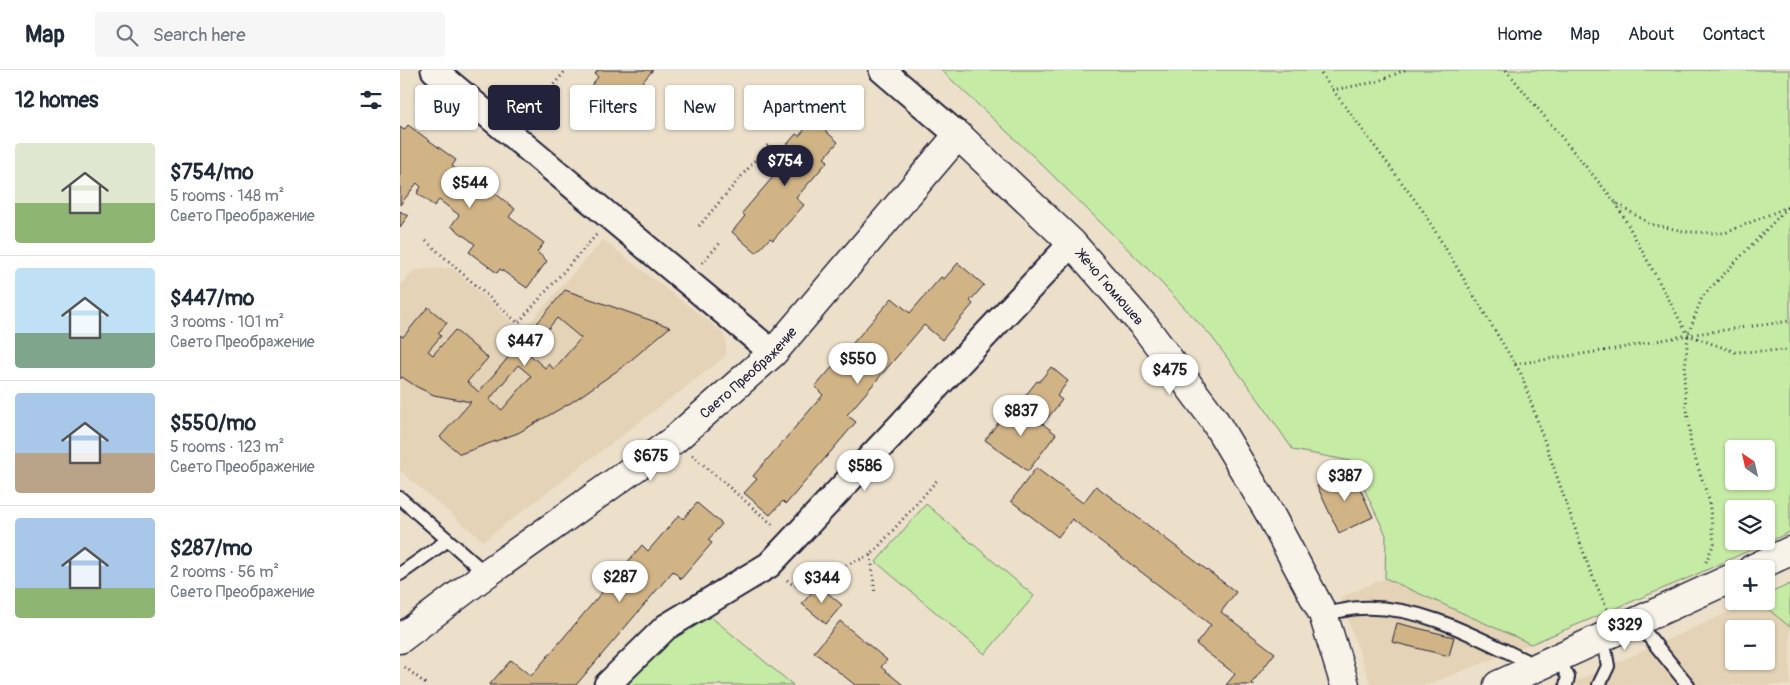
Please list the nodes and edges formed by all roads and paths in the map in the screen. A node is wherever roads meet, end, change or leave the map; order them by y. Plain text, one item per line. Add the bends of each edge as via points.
1 (434, 70) edge
2 (566, 70) edge
3 (882, 70) edge
4 (1318, 70) edge
5 (1405, 70) edge
6 (1506, 70) edge
7 (553, 85) edge
8 (1332, 90) junction
9 (958, 135) junction
10 (768, 145) dead end
11 (1616, 203) junction
12 (1789, 206) edge
13 (611, 218) junction
14 (699, 226) dead end
15 (426, 241) dead end
16 (1072, 243) junction
17 (1790, 321) edge
18 (1688, 335) junction
19 (1790, 350) edge
20 (773, 353) junction
21 (1515, 364) junction
22 (689, 452) dead end
23 (939, 478) dead end
24 (400, 498) edge
25 (448, 540) junction
26 (792, 541) junction
27 (1790, 551) edge
28 (871, 555) junction
29 (1771, 560) edge
30 (769, 565) junction
31 (400, 574) edge
32 (486, 574) junction
33 (1725, 581) edge
34 (874, 594) dead end
35 (1694, 596) junction
36 (1323, 614) junction
37 (1619, 631) junction
38 (400, 639) edge
39 (1548, 663) junction
40 (405, 667) dead end
41 (427, 685) edge
42 (607, 685) edge
43 (1345, 685) edge
44 (1498, 685) edge
45 (1566, 685) edge
46 (1599, 685) edge
47 (1688, 685) edge

1 - 13 street
2 - 7 path
3 - 9 street, Жечо Гюмюшев
4 - 8 path
5 - 8 path via 1376,82
6 - 11 path
8 - 21 path via 1423,211
9 - 16 street, Жечо Гюмюшев
9 - 20 street, Свето Преображение
10 - 14 path
11 - 12 path via 1650,224 1688,232 1725,233
11 - 18 path
12 - 18 path via 1702,297
13 - 15 path via 518,323
13 - 20 street
16 - 26 street
16 - 36 street, Жечо Гюмюшев via 1145,327 1213,418 1270,514
17 - 18 path
18 - 19 path via 1735,352
18 - 21 path
18 - 35 path via 1684,380 1691,446 1709,500 1714,544
20 - 32 street, Свето Преображение via 674,440
21 - 37 path via 1589,568
22 - 26 path
23 - 28 path
24 - 25 lane
25 - 31 lane
25 - 32 lane
26 - 30 street
27 - 29 street
28 - 30 path via 794,586
28 - 34 path
30 - 42 street via 666,627
32 - 38 street, Свето Преображение
33 - 35 street
35 - 37 street
36 - 39 lane via 1360,608 1398,610 1446,623
36 - 43 street, Жечо Гюмюшев
37 - 39 street
37 - 46 lane
37 - 47 lane
39 - 44 street
39 - 45 lane via 1568,677
40 - 41 path

